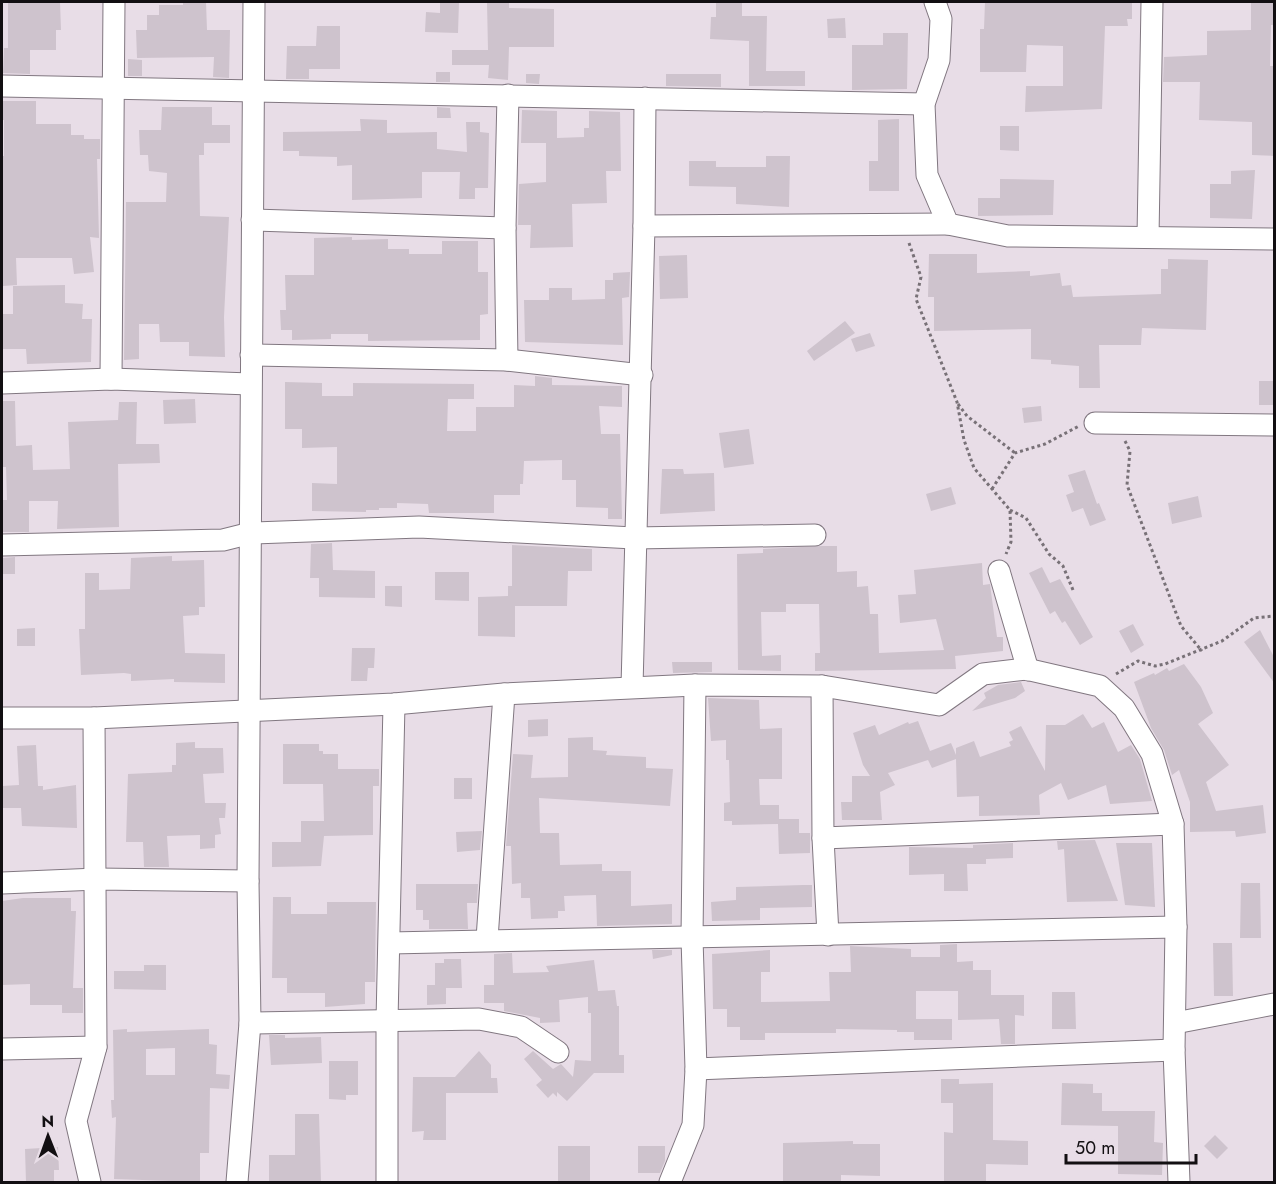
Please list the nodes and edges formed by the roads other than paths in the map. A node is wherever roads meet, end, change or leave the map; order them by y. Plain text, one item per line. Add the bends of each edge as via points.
1 (114, 2) edge
2 (254, 2) edge
3 (935, 2) edge
4 (1152, 2) edge
5 (2, 86) edge
6 (113, 89) junction
7 (252, 90) junction
8 (508, 95) junction
9 (645, 98) junction
10 (924, 104) junction
11 (252, 220) junction
12 (948, 224) junction
13 (644, 226) junction
14 (505, 228) junction
15 (1148, 237) junction
16 (1275, 239) edge
17 (251, 355) junction
18 (507, 360) junction
19 (642, 375) junction
20 (111, 379) junction
21 (2, 383) edge
22 (250, 384) junction
23 (1095, 423) road end
24 (1275, 425) edge
25 (251, 533) junction
26 (815, 535) dead end
27 (634, 538) junction
28 (2, 545) edge
29 (999, 571) road end
30 (1028, 669) junction
31 (695, 685) junction
32 (822, 686) junction
33 (632, 687) junction
34 (504, 694) junction
35 (394, 704) junction
36 (250, 710) junction
37 (2, 718) edge
38 (94, 718) junction
39 (1173, 824) junction
40 (824, 838) junction
41 (97, 879) junction
42 (248, 881) junction
43 (2, 883) edge
44 (1176, 927) junction
45 (828, 935) junction
46 (692, 938) junction
47 (487, 939) junction
48 (390, 943) junction
49 (1275, 1004) edge
50 (387, 1021) junction
51 (250, 1023) junction
52 (1175, 1023) junction
53 (96, 1047) junction
54 (2, 1049) edge
55 (1174, 1050) junction
56 (558, 1052) dead end
57 (696, 1069) junction
58 (90, 1182) edge
59 (237, 1182) edge
60 (387, 1182) edge
61 (670, 1182) edge
62 (1179, 1182) edge

1 - 6 street
2 - 7 street
3 - 10 street via 941,19 939,60
4 - 15 street
5 - 6 street
6 - 7 street
6 - 20 street
7 - 8 street
7 - 11 street
8 - 9 street
8 - 14 street
9 - 10 street
9 - 13 street
10 - 12 street via 927,175
11 - 14 street
11 - 17 street
12 - 13 street
12 - 15 street via 1008,236
13 - 19 street
14 - 18 street
15 - 16 street
17 - 18 street
17 - 22 street
18 - 19 street
19 - 27 street
20 - 21 street
20 - 22 street
22 - 25 street
23 - 24 street
25 - 27 street via 419,527
25 - 28 street via 223,540
25 - 36 street
26 - 27 street
27 - 33 street
29 - 30 street
30 - 32 street via 983,674 939,705
30 - 39 street via 1100,686 1124,708 1152,754
31 - 32 street
31 - 33 street
31 - 46 street
32 - 40 street
33 - 34 street
34 - 35 street
34 - 47 street
35 - 36 street
35 - 48 street
36 - 38 street
36 - 42 street
37 - 38 street
38 - 41 street
39 - 40 street
39 - 44 street
40 - 45 street
41 - 42 street
41 - 43 street
41 - 53 street
42 - 51 street
44 - 45 street
44 - 52 street
45 - 46 street
46 - 47 street
46 - 57 street
47 - 48 street
48 - 50 street
49 - 52 street
50 - 51 street
50 - 56 street via 479,1019 521,1027
50 - 60 street
51 - 59 street
52 - 55 street
53 - 54 street
53 - 58 street via 76,1121
55 - 57 street
55 - 62 street
57 - 61 street via 693,1125

